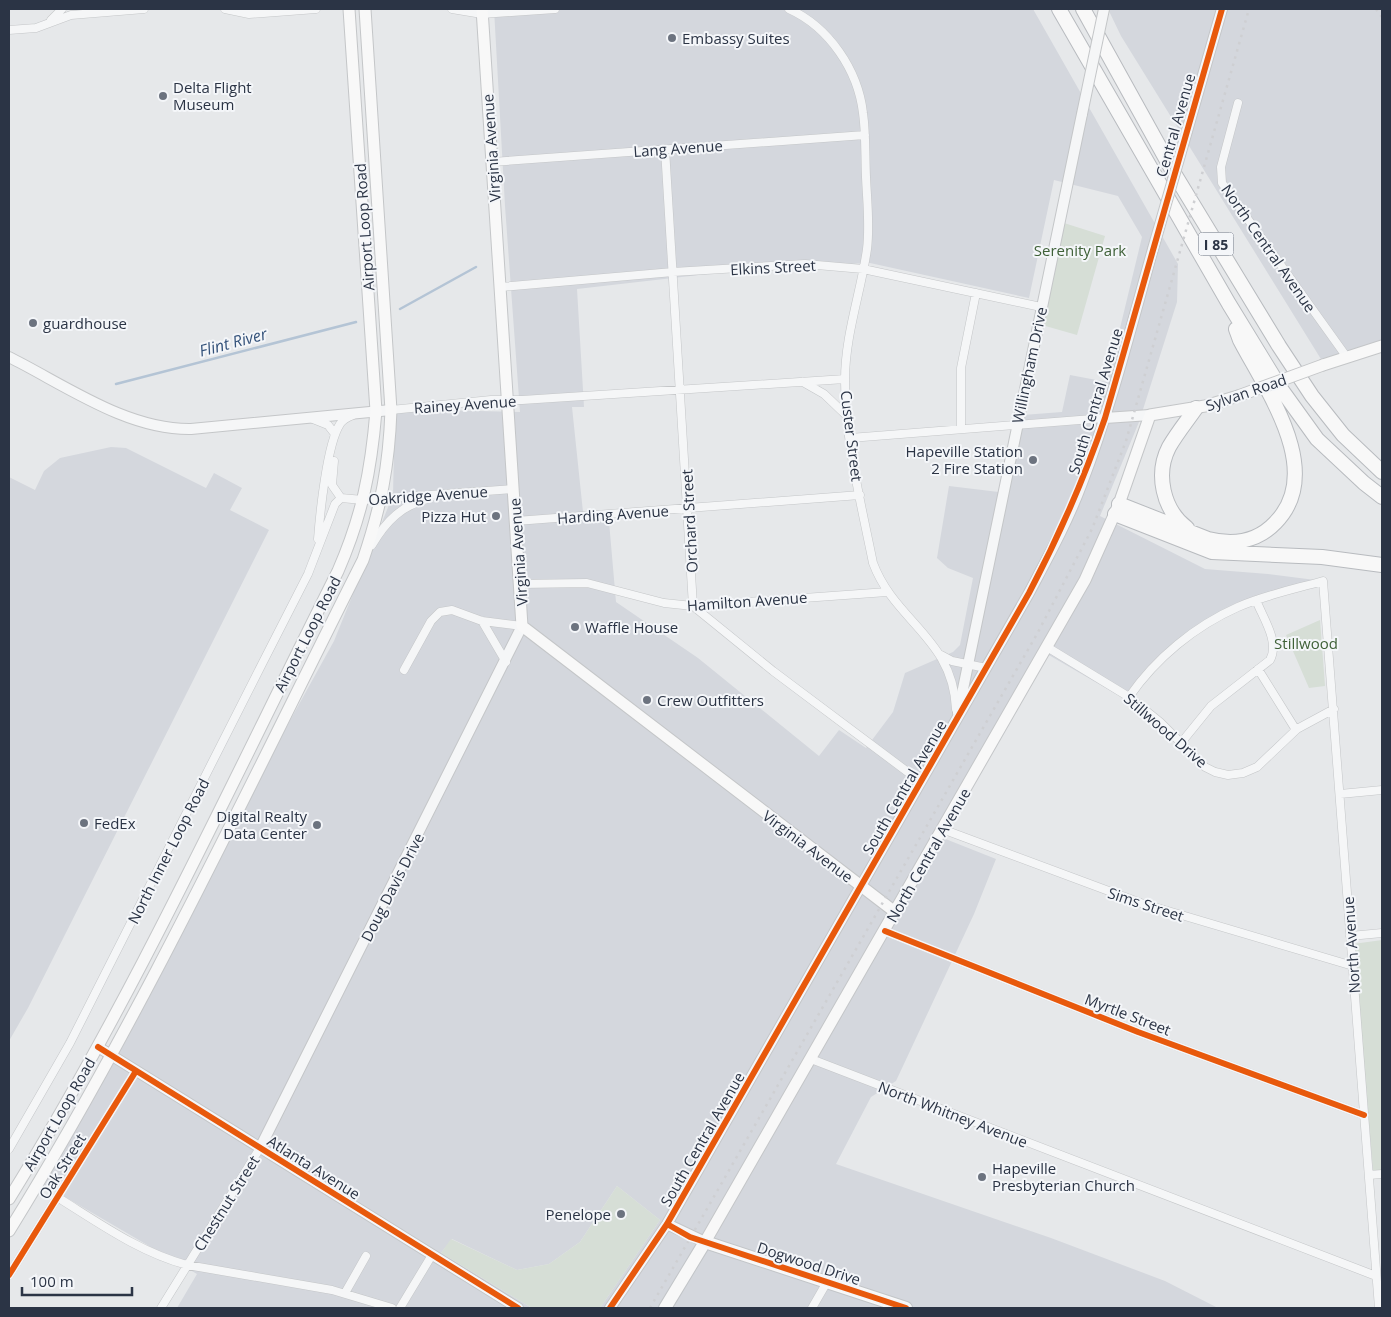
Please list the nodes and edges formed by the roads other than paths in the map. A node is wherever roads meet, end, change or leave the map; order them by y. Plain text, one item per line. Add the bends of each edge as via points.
1 (62, 9) edge
2 (144, 9) edge
3 (226, 9) edge
4 (316, 9) edge
5 (349, 9) edge
6 (365, 9) edge
7 (452, 9) edge
8 (555, 9) edge
9 (789, 9) edge
10 (1059, 9) edge
11 (1083, 9) edge
12 (1087, 9) edge
13 (1104, 9) edge
14 (1222, 9) edge
15 (482, 12) edge
16 (49, 21) junction
17 (1092, 25) junction
18 (9, 30) edge
19 (1238, 103) dead end
20 (865, 135) junction
21 (665, 150) junction
22 (492, 162) junction
23 (1153, 249) joint
24 (863, 269) junction
25 (673, 272) junction
26 (501, 287) junction
27 (976, 293) junction
28 (1228, 304) junction
29 (1042, 307) junction
30 (1382, 346) edge
31 (1346, 356) junction
32 (9, 357) edge
33 (845, 379) junction
34 (803, 382) junction
35 (681, 390) junction
36 (508, 400) junction
37 (1196, 408) junction
38 (391, 410) junction
39 (376, 411) junction
40 (358, 413) junction
41 (846, 415) junction
42 (1150, 415) junction
43 (310, 418) junction
44 (1105, 418) junction
45 (1017, 425) junction
46 (962, 429) junction
47 (335, 434) junction
48 (850, 438) junction
49 (1359, 450) junction
50 (1382, 463) edge
51 (1382, 472) edge
52 (514, 489) junction
53 (448, 493) junction
54 (860, 495) junction
55 (1382, 497) edge
56 (341, 498) junction
57 (382, 498) junction
58 (363, 500) junction
59 (689, 508) junction
60 (1117, 509) junction
61 (516, 521) junction
62 (1193, 534) junction
63 (317, 548) junction
64 (363, 560) junction
65 (1382, 565) edge
66 (520, 584) junction
67 (887, 592) junction
68 (1256, 600) junction
69 (693, 606) junction
70 (482, 621) junction
71 (522, 626) junction
72 (1047, 647) junction
73 (941, 655) junction
74 (506, 662) junction
75 (968, 664) junction
76 (986, 668) junction
77 (404, 670) dead end
78 (1258, 670) junction
79 (1129, 696) junction
80 (1334, 709) junction
81 (956, 721) junction
82 (1296, 730) junction
83 (1181, 743) junction
84 (921, 782) junction
85 (1382, 790) edge
86 (1340, 794) junction
87 (942, 829) junction
88 (861, 886) junction
89 (895, 912) junction
90 (885, 931) junction
91 (1382, 933) edge
92 (1350, 936) junction
93 (1353, 966) junction
94 (98, 1046) junction
95 (111, 1055) junction
96 (811, 1059) junction
97 (136, 1071) junction
98 (1364, 1115) junction
99 (260, 1148) junction
100 (9, 1149) edge
101 (1382, 1174) edge
102 (1369, 1175) junction
103 (57, 1197) junction
104 (9, 1199) edge
105 (667, 1224) junction
106 (9, 1231) edge
107 (705, 1242) junction
108 (432, 1254) junction
109 (366, 1256) dead end
110 (187, 1265) junction
111 (9, 1275) edge
112 (1376, 1276) junction
113 (826, 1282) junction
114 (344, 1293) junction
115 (160, 1308) edge
116 (392, 1308) edge
117 (400, 1308) edge
118 (518, 1308) edge
119 (610, 1308) edge
120 (665, 1308) edge
121 (812, 1308) edge
122 (906, 1308) edge
123 (1379, 1308) edge

1 - 16 street
2 - 16 street via 71,15
3 - 4 street via 249,14
5 - 39 main road, Airport Loop Road
6 - 38 main road, Airport Loop Road
7 - 15 street
8 - 15 street
9 - 20 street, Custer Street via 815,25 840,52 859,91
10 - 28 highway, I 85
11 - 17 highway, I 85
12 - 17 highway
13 - 29 street, Willingham Drive, bridge
14 - 23 street, Central Avenue, bridge
15 - 22 main road, Virginia Avenue
16 - 18 street via 36,28
17 - 49 highway, I 85 via 1175,175 1279,346 1312,396
19 - 31 street, North Central Avenue via 1221,167 1222,183
20 - 21 street, Lang Avenue
20 - 24 street, Custer Street via 868,232
21 - 22 street, Lang Avenue
21 - 25 street, Orchard Street
22 - 26 main road, Virginia Avenue
23 - 44 street, South Central Avenue
24 - 25 street, Elkins Street via 805,264
24 - 27 street, Elkins Street
24 - 33 street, Custer Street
25 - 26 street, Elkins Street
25 - 35 street, Orchard Street
26 - 36 main road, Virginia Avenue
27 - 29 street, Elkins Street
27 - 46 street via 961,368
28 - 55 highway, I 85 via 1281,389 1317,438
28 - 62 highway via 1240,340 1286,426 1294,456 1295,483 1281,518 1260,535 1233,542
29 - 45 street, Willingham Drive
30 - 31 main road, Sylvan Road
31 - 37 main road, Sylvan Road, bridge
32 - 43 street, Rainey Avenue via 128,418 154,426 182,429
33 - 34 street, Rainey Avenue
33 - 41 street, Custer Street
34 - 35 street, Rainey Avenue
34 - 41 street via 824,394
35 - 36 street, Rainey Avenue
35 - 59 street, Orchard Street
36 - 38 street, Rainey Avenue
36 - 52 main road, Virginia Avenue
37 - 42 main road, Sylvan Road
37 - 62 highway via 1169,447 1162,471 1169,506
38 - 39 street, Rainey Avenue
38 - 57 main road, Airport Loop Road via 390,446
39 - 40 street, Rainey Avenue
39 - 58 main road, Airport Loop Road via 372,458
40 - 43 street, Rainey Avenue
40 - 47 street via 346,418
41 - 48 street, Custer Street
42 - 44 street, Sylvan Road
42 - 60 main road, North Central Avenue
43 - 47 street via 328,425
44 - 45 street
44 - 76 street, South Central Avenue via 1053,549
45 - 46 street
45 - 75 street, Willingham Drive
46 - 48 street
47 - 56 street via 332,486
47 - 63 street, North Inner Loop Road via 322,497
48 - 54 street, Custer Street
49 - 50 highway
49 - 51 highway, I 85
52 - 53 street, Oakridge Avenue
52 - 61 main road, Virginia Avenue
53 - 57 street, Oakridge Avenue
53 - 64 street, Airport Loop Road via 418,501 397,513 380,530
54 - 59 street, Harding Avenue
54 - 67 street, Custer Street via 873,563
56 - 58 street, Oakridge Avenue
56 - 63 street, North Inner Loop Road via 335,504
57 - 58 street, Oakridge Avenue
57 - 64 main road, Airport Loop Road
58 - 94 main road, Airport Loop Road via 352,539 338,571
59 - 61 street, Harding Avenue
59 - 69 street, Orchard Street
60 - 62 highway
60 - 65 highway via 1212,552 1322,557
60 - 72 main road, North Central Avenue via 1084,580
61 - 66 main road, Virginia Avenue
63 - 100 street, North Inner Loop Road via 291,611 82,1021
64 - 95 main road, Airport Loop Road
66 - 69 street, Hamilton Avenue via 587,583 664,603
66 - 71 main road, Virginia Avenue
67 - 69 street, Hamilton Avenue
67 - 73 street, Custer Street
68 - 78 street via 1273,641 1274,653
68 - 79 street via 1217,617 1194,632 1156,663
68 - 80 street, North Avenue via 1323,581
69 - 84 street via 773,671
70 - 71 street
70 - 74 street
70 - 77 street via 452,610 440,612 431,621
71 - 74 street, Doug Davis Drive
71 - 88 main road, Virginia Avenue
72 - 79 street, Stillwood Drive
72 - 87 main road, North Central Avenue
73 - 75 street
73 - 81 street, Custer Street via 954,687
74 - 99 street, Doug Davis Drive
75 - 76 street
75 - 81 street, Willingham Drive
76 - 81 street, South Central Avenue
78 - 82 street
78 - 83 street via 1211,706
79 - 83 street, Stillwood Drive
80 - 82 street, Stillwood Drive
80 - 86 street, North Avenue
81 - 84 street, South Central Avenue
82 - 83 street, Stillwood Drive via 1265,761 1243,773 1228,775 1204,767
84 - 88 street, South Central Avenue
85 - 86 street
86 - 92 street, North Avenue
87 - 89 main road, North Central Avenue
87 - 93 street, Sims Street via 1142,903
88 - 89 main road, Virginia Avenue
88 - 105 street, South Central Avenue
89 - 90 main road, North Central Avenue
90 - 96 main road, North Central Avenue
90 - 98 street, Myrtle Street via 1138,1032
91 - 92 street
92 - 93 street, North Avenue
93 - 98 street, North Avenue
94 - 95 street, Atlanta Avenue
94 - 104 main road, Airport Loop Road
95 - 97 street, Atlanta Avenue
95 - 106 main road, Airport Loop Road via 52,1162
96 - 107 main road, North Central Avenue
96 - 112 street, North Whitney Avenue
97 - 99 street, Atlanta Avenue
97 - 103 street, Oak Street
98 - 102 street, North Avenue
99 - 108 street, Atlanta Avenue
99 - 110 street, Chestnut Street
101 - 102 street
102 - 112 street, North Avenue
103 - 110 street via 144,1250
103 - 111 street, Oak Street
105 - 107 street
105 - 119 street, South Central Avenue
107 - 113 main road, Dogwood Drive
107 - 120 main road, North Central Avenue
108 - 117 street
108 - 118 street, Atlanta Avenue
109 - 114 street
110 - 114 street
110 - 115 street, Chestnut Street
112 - 123 street, North Avenue
113 - 121 street
113 - 122 main road, Dogwood Drive
114 - 116 street

